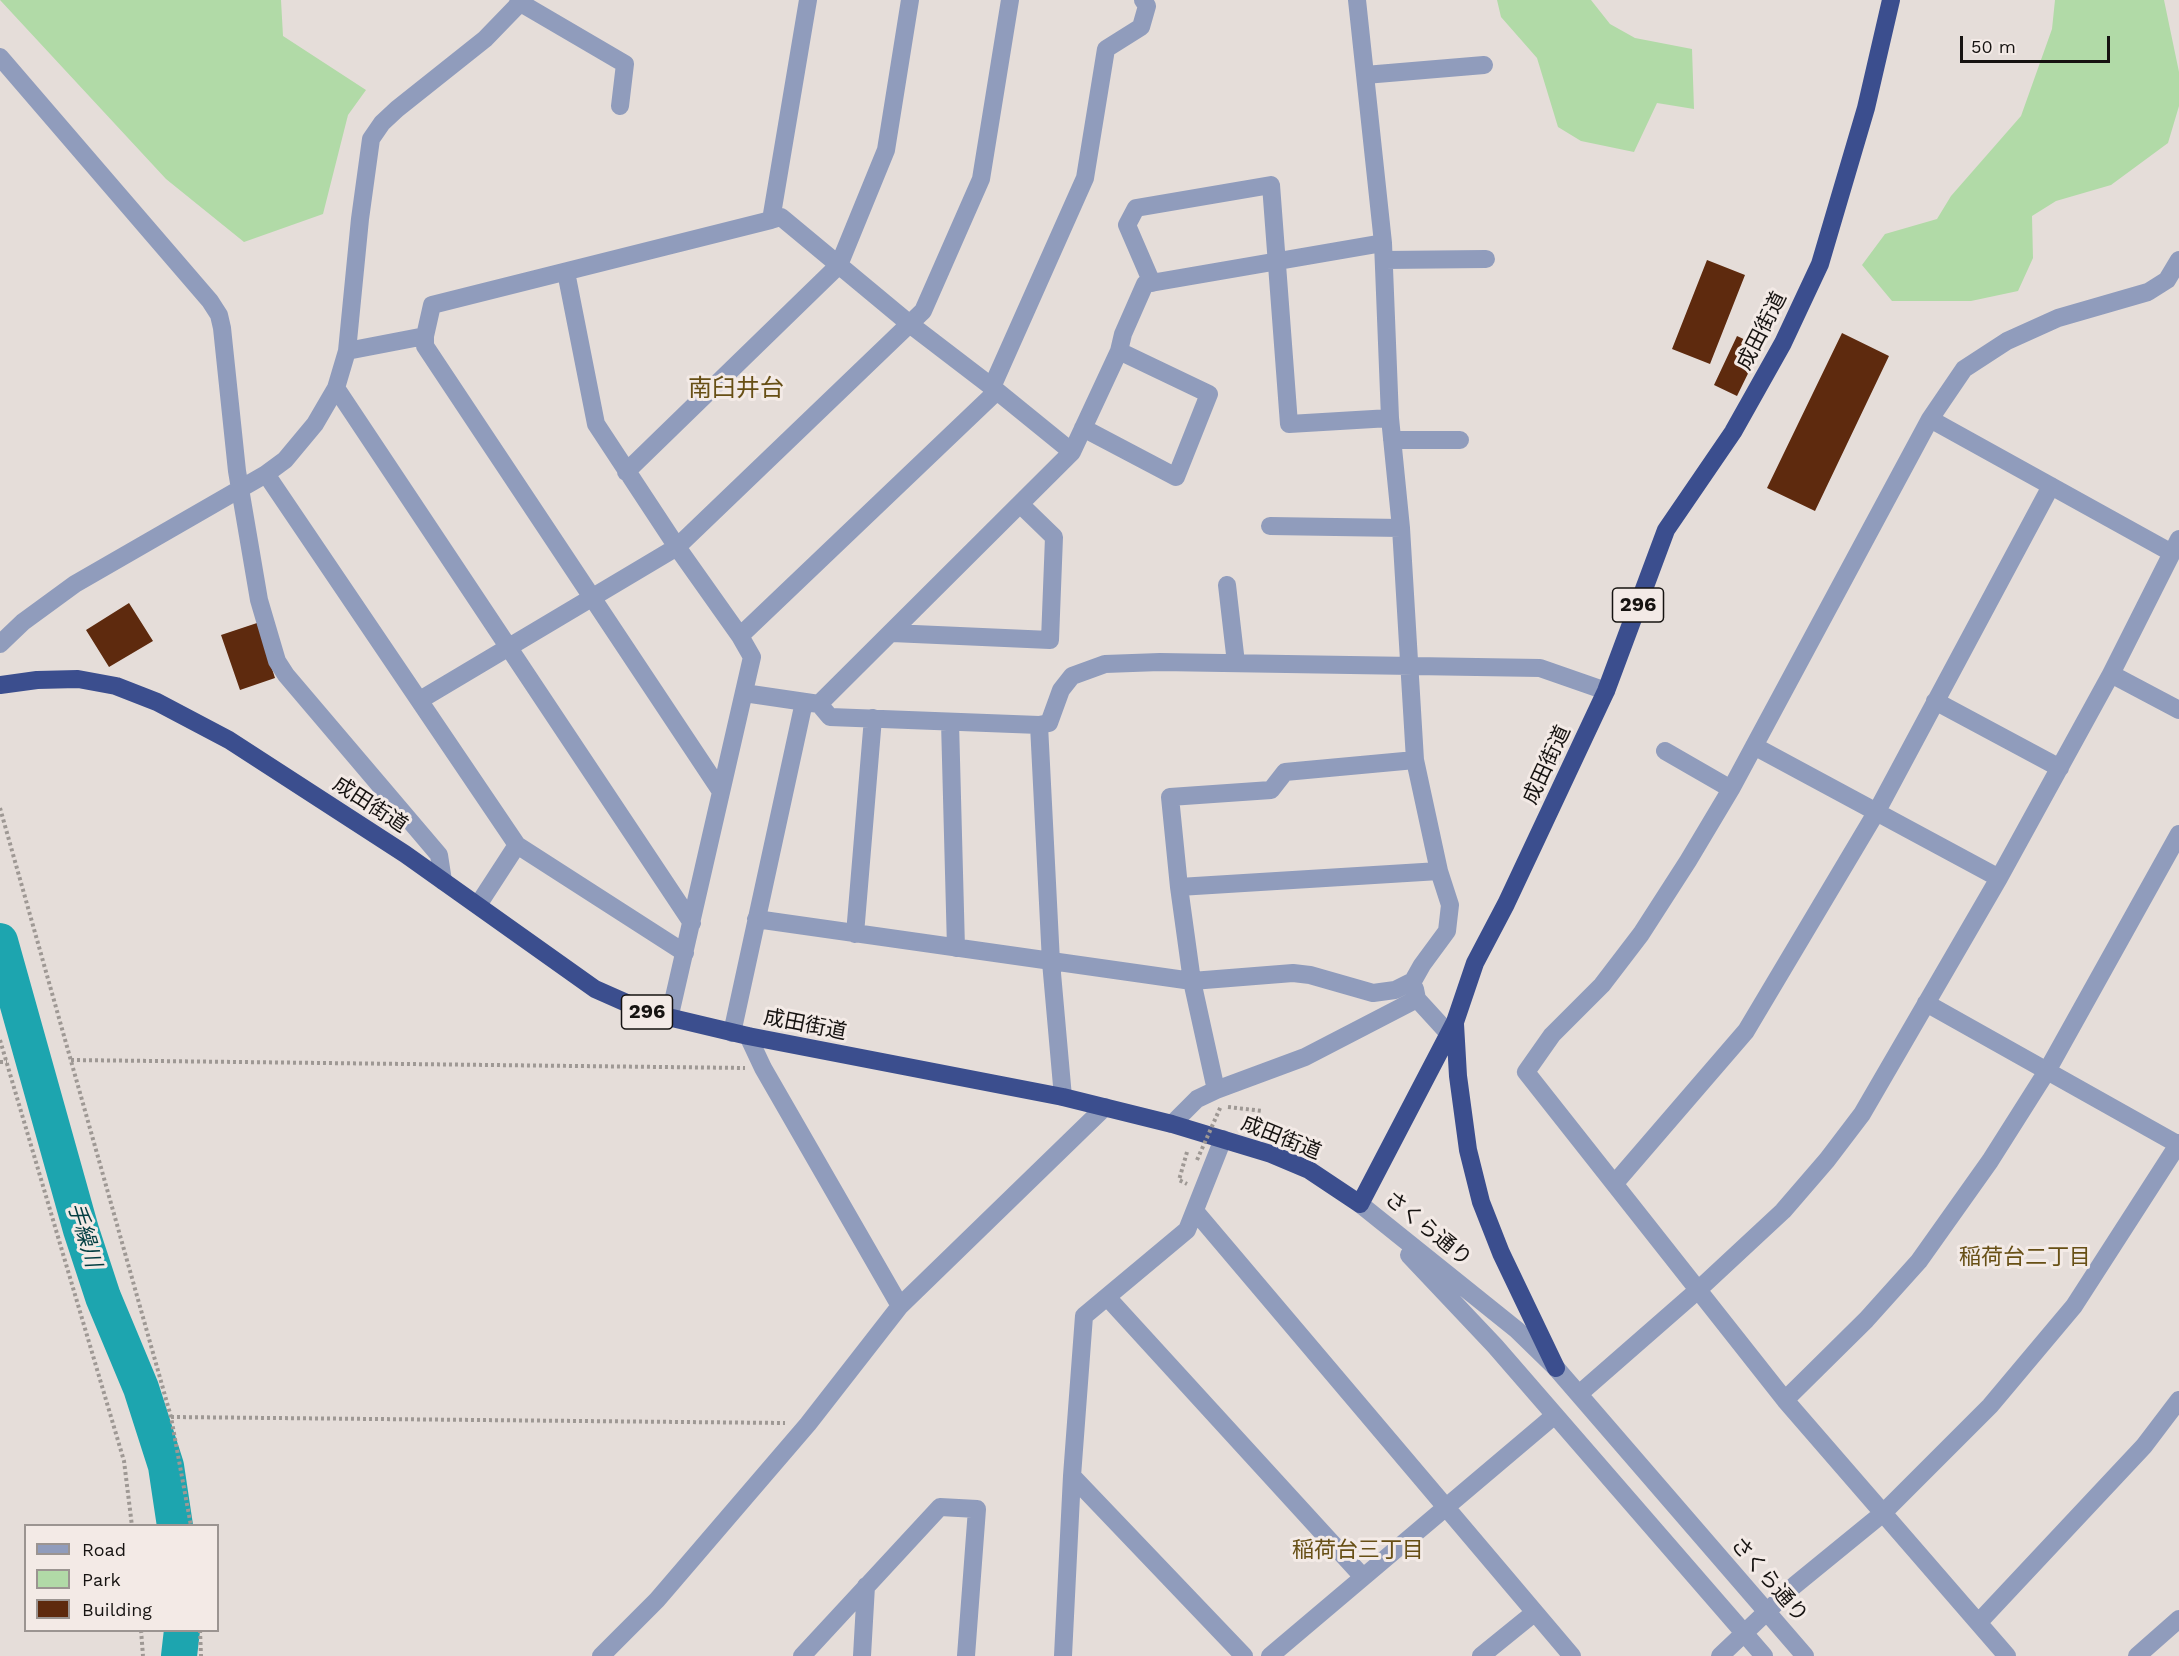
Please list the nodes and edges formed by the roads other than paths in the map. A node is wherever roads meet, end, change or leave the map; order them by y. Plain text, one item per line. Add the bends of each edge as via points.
1 (807, 0) edge
2 (910, 0) edge
3 (1010, 0) edge
4 (1143, 0) edge
5 (1357, 0) edge
6 (1891, 0) edge
7 (519, 1) edge
8 (0, 57) edge
9 (1484, 65) dead end
10 (1365, 75) junction
11 (620, 106) dead end
12 (771, 220) junction
13 (1383, 252) junction
14 (1486, 259) dead end
15 (2179, 260) edge
16 (1276, 262) junction
17 (839, 265) junction
18 (566, 272) junction
19 (1152, 283) junction
20 (910, 325) junction
21 (425, 336) junction
22 (347, 351) junction
23 (1119, 351) junction
24 (336, 388) junction
25 (995, 389) junction
26 (1390, 418) junction
27 (1930, 419) junction
28 (1083, 428) junction
29 (1392, 440) junction
30 (1460, 440) dead end
31 (1072, 452) junction
32 (627, 472) junction
33 (266, 474) junction
34 (2051, 486) junction
35 (240, 487) junction
36 (1021, 504) junction
37 (1270, 526) dead end
38 (1401, 528) junction
39 (2175, 546) edge
40 (677, 547) junction
41 (1227, 585) dead end
42 (592, 597) junction
43 (892, 633) junction
44 (740, 636) junction
45 (0, 644) edge
46 (509, 647) junction
47 (1236, 663) junction
48 (1408, 666) junction
49 (2111, 674) junction
50 (0, 685) edge
51 (1606, 691) junction
52 (744, 693) junction
53 (420, 700) junction
54 (1935, 701) junction
55 (812, 703) junction
56 (2179, 710) edge
57 (873, 718) junction
58 (950, 722) junction
59 (1040, 725) junction
60 (1754, 746) junction
61 (1665, 751) dead end
62 (1415, 760) junction
63 (2060, 768) junction
64 (1731, 789) junction
65 (720, 790) junction
66 (1877, 811) junction
67 (2179, 834) edge
68 (517, 845) junction
69 (1439, 872) junction
70 (1999, 878) junction
71 (444, 881) junction
72 (1179, 887) junction
73 (478, 905) junction
74 (756, 919) junction
75 (692, 922) junction
76 (855, 934) junction
77 (956, 948) junction
78 (685, 953) junction
79 (1051, 962) junction
80 (1192, 981) junction
81 (1415, 990) junction
82 (1926, 1003) junction
83 (669, 1019) junction
84 (1452, 1028) junction
85 (740, 1035) junction
86 (2047, 1071) junction
87 (1063, 1097) junction
88 (1218, 1098) junction
89 (1105, 1107) junction
90 (1172, 1124) junction
91 (1223, 1139) junction
92 (2179, 1144) edge
93 (1615, 1183) junction
94 (1360, 1204) junction
95 (1195, 1210) junction
96 (1698, 1290) junction
97 (1107, 1297) junction
98 (900, 1306) junction
99 (1556, 1368) junction
100 (1579, 1394) junction
101 (1785, 1400) junction
102 (2179, 1400) edge
103 (1555, 1415) junction
104 (1072, 1476) junction
105 (1446, 1508) junction
106 (1882, 1514) junction
107 (1363, 1577) junction
108 (866, 1586) junction
109 (1767, 1611) junction
110 (1534, 1613) junction
111 (2179, 1619) edge
112 (1979, 1623) junction
113 (1744, 1633) junction
114 (601, 1656) edge
115 (802, 1656) edge
116 (862, 1656) edge
117 (966, 1656) edge
118 (1063, 1656) edge
119 (1244, 1656) edge
120 (1270, 1656) edge
121 (1481, 1656) edge
122 (1572, 1656) edge
123 (1719, 1656) edge
124 (1764, 1656) edge
125 (1805, 1656) edge
126 (2007, 1656) edge
127 (2137, 1656) edge

1 - 12 street
2 - 17 street via 886,150
3 - 20 street via 981,179 923,311
4 - 25 street via 1147,6 1141,27 1106,49 1084,178
5 - 10 street
6 - 51 highway, 成田街道 / 296 via 1866,108 1820,264 1783,343 1733,432 1666,530
7 - 11 street via 625,64
7 - 22 street via 485,39 397,109 371,139
8 - 35 street via 219,315
9 - 10 street
10 - 13 street
12 - 17 street via 781,217
12 - 18 street
13 - 14 street
13 - 16 street
13 - 26 street
15 - 27 street via 2167,280 2148,292 2058,318 2007,341 1964,369
16 - 19 street
16 - 19 street via 1271,185 1136,208 1127,225
16 - 26 street via 1289,424
17 - 20 street
17 - 32 street
18 - 21 street via 432,305
18 - 32 street via 596,424
19 - 23 street via 1145,284
20 - 25 street
20 - 40 street
21 - 22 street
21 - 42 street via 425,346
22 - 24 street
23 - 28 street
23 - 28 street via 1209,394 1176,477
24 - 33 street via 315,424 285,460
24 - 46 street
25 - 31 street
25 - 44 street
26 - 29 street
27 - 34 street
27 - 60 street
28 - 31 street
29 - 30 street
29 - 38 street
31 - 36 street
32 - 40 street
33 - 35 street
33 - 53 street
34 - 39 street
34 - 54 street
35 - 45 street via 75,584
35 - 71 street via 259,600 277,661 434,848
36 - 43 street
36 - 43 street via 1054,537 1050,640
37 - 38 street
38 - 48 street
39 - 49 street
40 - 42 street
40 - 44 street
41 - 47 street
42 - 46 street
42 - 65 street
43 - 55 street
44 - 52 street via 752,657
46 - 53 street
46 - 75 street
47 - 48 street
47 - 59 street via 1105,664 1072,676 1061,690 1049,723
48 - 51 street via 1540,668
48 - 62 street
49 - 56 street
49 - 63 street
50 - 71 highway, 成田街道 / 296 via 78,679 116,686 157,702 229,740
51 - 84 highway, 成田街道 / 296 via 1475,963
52 - 55 street
52 - 65 street
53 - 68 street
54 - 63 street
54 - 66 street
55 - 57 street via 830,717
55 - 74 street
57 - 58 street
57 - 76 street
58 - 59 street
58 - 77 street
59 - 79 street
60 - 64 street
60 - 66 street
61 - 64 street
62 - 69 street
62 - 72 street via 1285,772 1271,790 1170,797
63 - 70 street
64 - 93 street via 1641,934 1602,986 1552,1035 1526,1072
65 - 75 street
66 - 70 street
66 - 93 street via 1746,1031
67 - 86 street
68 - 73 street
68 - 78 street
69 - 72 street
69 - 81 street via 1450,905 1447,931 1422,965
70 - 82 street
71 - 73 highway, 成田街道 / 296
72 - 80 street
73 - 83 highway, 成田街道 / 296 via 595,989
74 - 76 street
74 - 85 street
75 - 78 street
76 - 77 street
77 - 79 street
78 - 83 street
79 - 80 street
79 - 87 street
80 - 81 street via 1293,973 1373,993
80 - 88 street
81 - 84 street
81 - 88 street via 1305,1057
82 - 86 street
82 - 96 street via 1862,1114 1827,1160 1783,1211
83 - 85 highway, 成田街道 / 296
84 - 94 highway, 成田街道 / 296
84 - 99 highway via 1468,1150 1481,1202
85 - 87 highway, 成田街道 / 296
85 - 98 street via 763,1068
86 - 92 street
86 - 101 street via 1990,1161 1919,1261
87 - 89 highway, 成田街道 / 296
88 - 90 street via 1197,1099
89 - 90 highway, 成田街道 / 296
89 - 98 street
90 - 91 highway, 成田街道 / 296
91 - 94 highway, 成田街道 / 296 via 1309,1170
91 - 95 street
92 - 106 street via 2074,1306 1990,1406
93 - 96 street
94 - 99 street, さくら通り via 1517,1330
94 - 103 street, さくら通り via 1496,1346
95 - 97 street via 1187,1230
95 - 105 street
96 - 100 street
96 - 101 street
97 - 104 street via 1084,1316
97 - 107 street
98 - 114 street via 808,1424 657,1600
99 - 100 street, さくら通り
100 - 109 street, さくら通り
101 - 106 street
102 - 112 street via 2144,1446
103 - 105 street
103 - 113 street, さくら通り
104 - 118 street
104 - 119 street
105 - 107 street
105 - 110 street
106 - 109 street
106 - 112 street
107 - 120 street
108 - 115 street
108 - 116 street
108 - 117 street via 940,1507 977,1509
109 - 113 street
109 - 125 street, さくら通り
110 - 121 street
110 - 122 street
111 - 127 street
112 - 126 street
113 - 123 street
113 - 124 street, さくら通り

